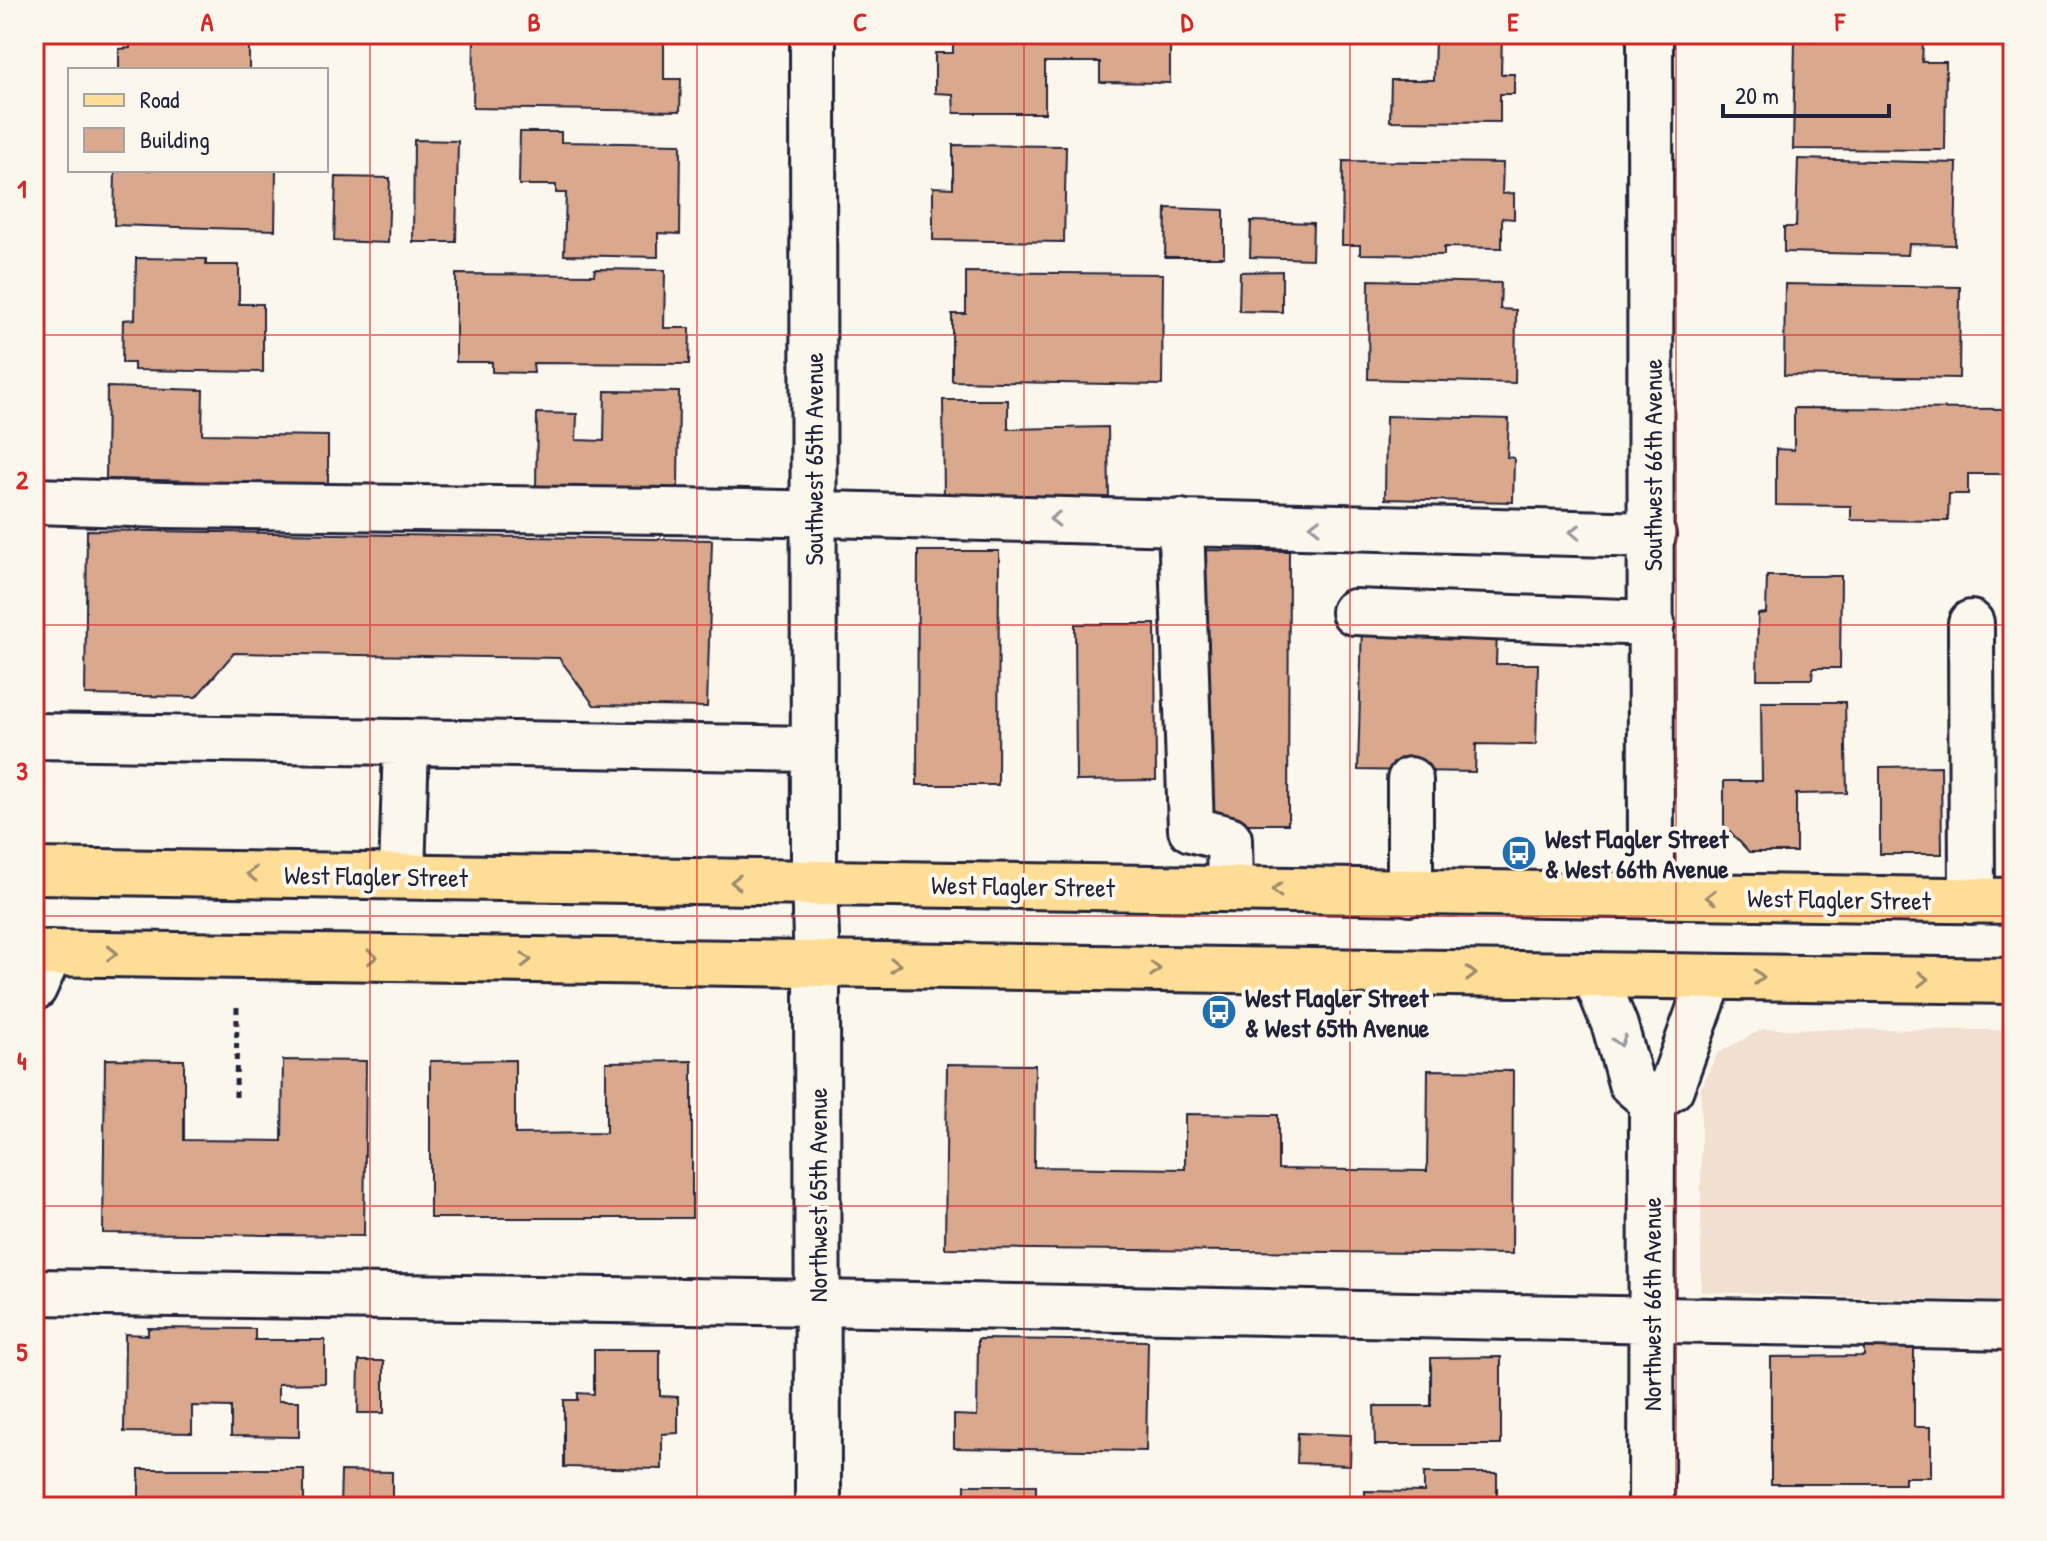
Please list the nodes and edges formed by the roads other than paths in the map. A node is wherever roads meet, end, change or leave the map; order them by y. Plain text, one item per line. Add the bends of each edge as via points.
1 (813, 34) edge
2 (1650, 34) edge
3 (34, 501) edge
4 (812, 513) junction
5 (1181, 522) junction
6 (1653, 535) junction
7 (1354, 612) dead end
8 (1652, 623) junction
9 (1971, 623) dead end
10 (34, 736) edge
11 (406, 742) junction
12 (813, 749) junction
13 (1410, 780) dead end
14 (34, 871) edge
15 (402, 875) junction
16 (814, 883) junction
17 (1230, 889) junction
18 (1410, 893) junction
19 (1651, 896) junction
20 (1992, 901) edge
21 (817, 964) junction
22 (39, 965) edge
23 (1595, 976) junction
24 (1711, 977) junction
25 (2013, 981) edge
26 (1652, 1101) junction
27 (34, 1292) edge
28 (818, 1303) junction
29 (1650, 1319) junction
30 (2013, 1327) edge
31 (818, 1507) edge
32 (1651, 1507) edge

1 - 4 street, Southwest 65th Avenue
2 - 6 street, Southwest 66th Avenue
3 - 4 street
5 -> 4 street
4 - 12 street, Southwest 65th Avenue
6 -> 5 street
5 - 17 street via 1191,829 1229,839
6 - 8 street, Southwest 66th Avenue
7 - 8 street
8 - 19 street, Southwest 66th Avenue
9 - 20 street
10 - 11 street
11 - 12 street
11 - 15 street
12 - 16 street, Southwest 65th Avenue
13 - 18 street
15 -> 14 main road, West Flagler Street
16 -> 15 main road, West Flagler Street
16 - 17 main road, West Flagler Street
16 - 21 street, Northwest 65th Avenue
18 -> 17 main road, West Flagler Street
18 - 19 main road, West Flagler Street
20 -> 19 main road, West Flagler Street
22 -> 21 main road
21 -> 23 main road
21 - 28 street, Northwest 65th Avenue
23 - 24 main road
23 -> 26 street via 1631,1083
24 -> 25 main road
24 - 26 street via 1671,1088
26 - 29 street, Northwest 66th Avenue
27 - 28 street
28 - 29 street
28 - 31 street, Northwest 65th Avenue
29 - 30 street
29 - 32 street, Northwest 66th Avenue

